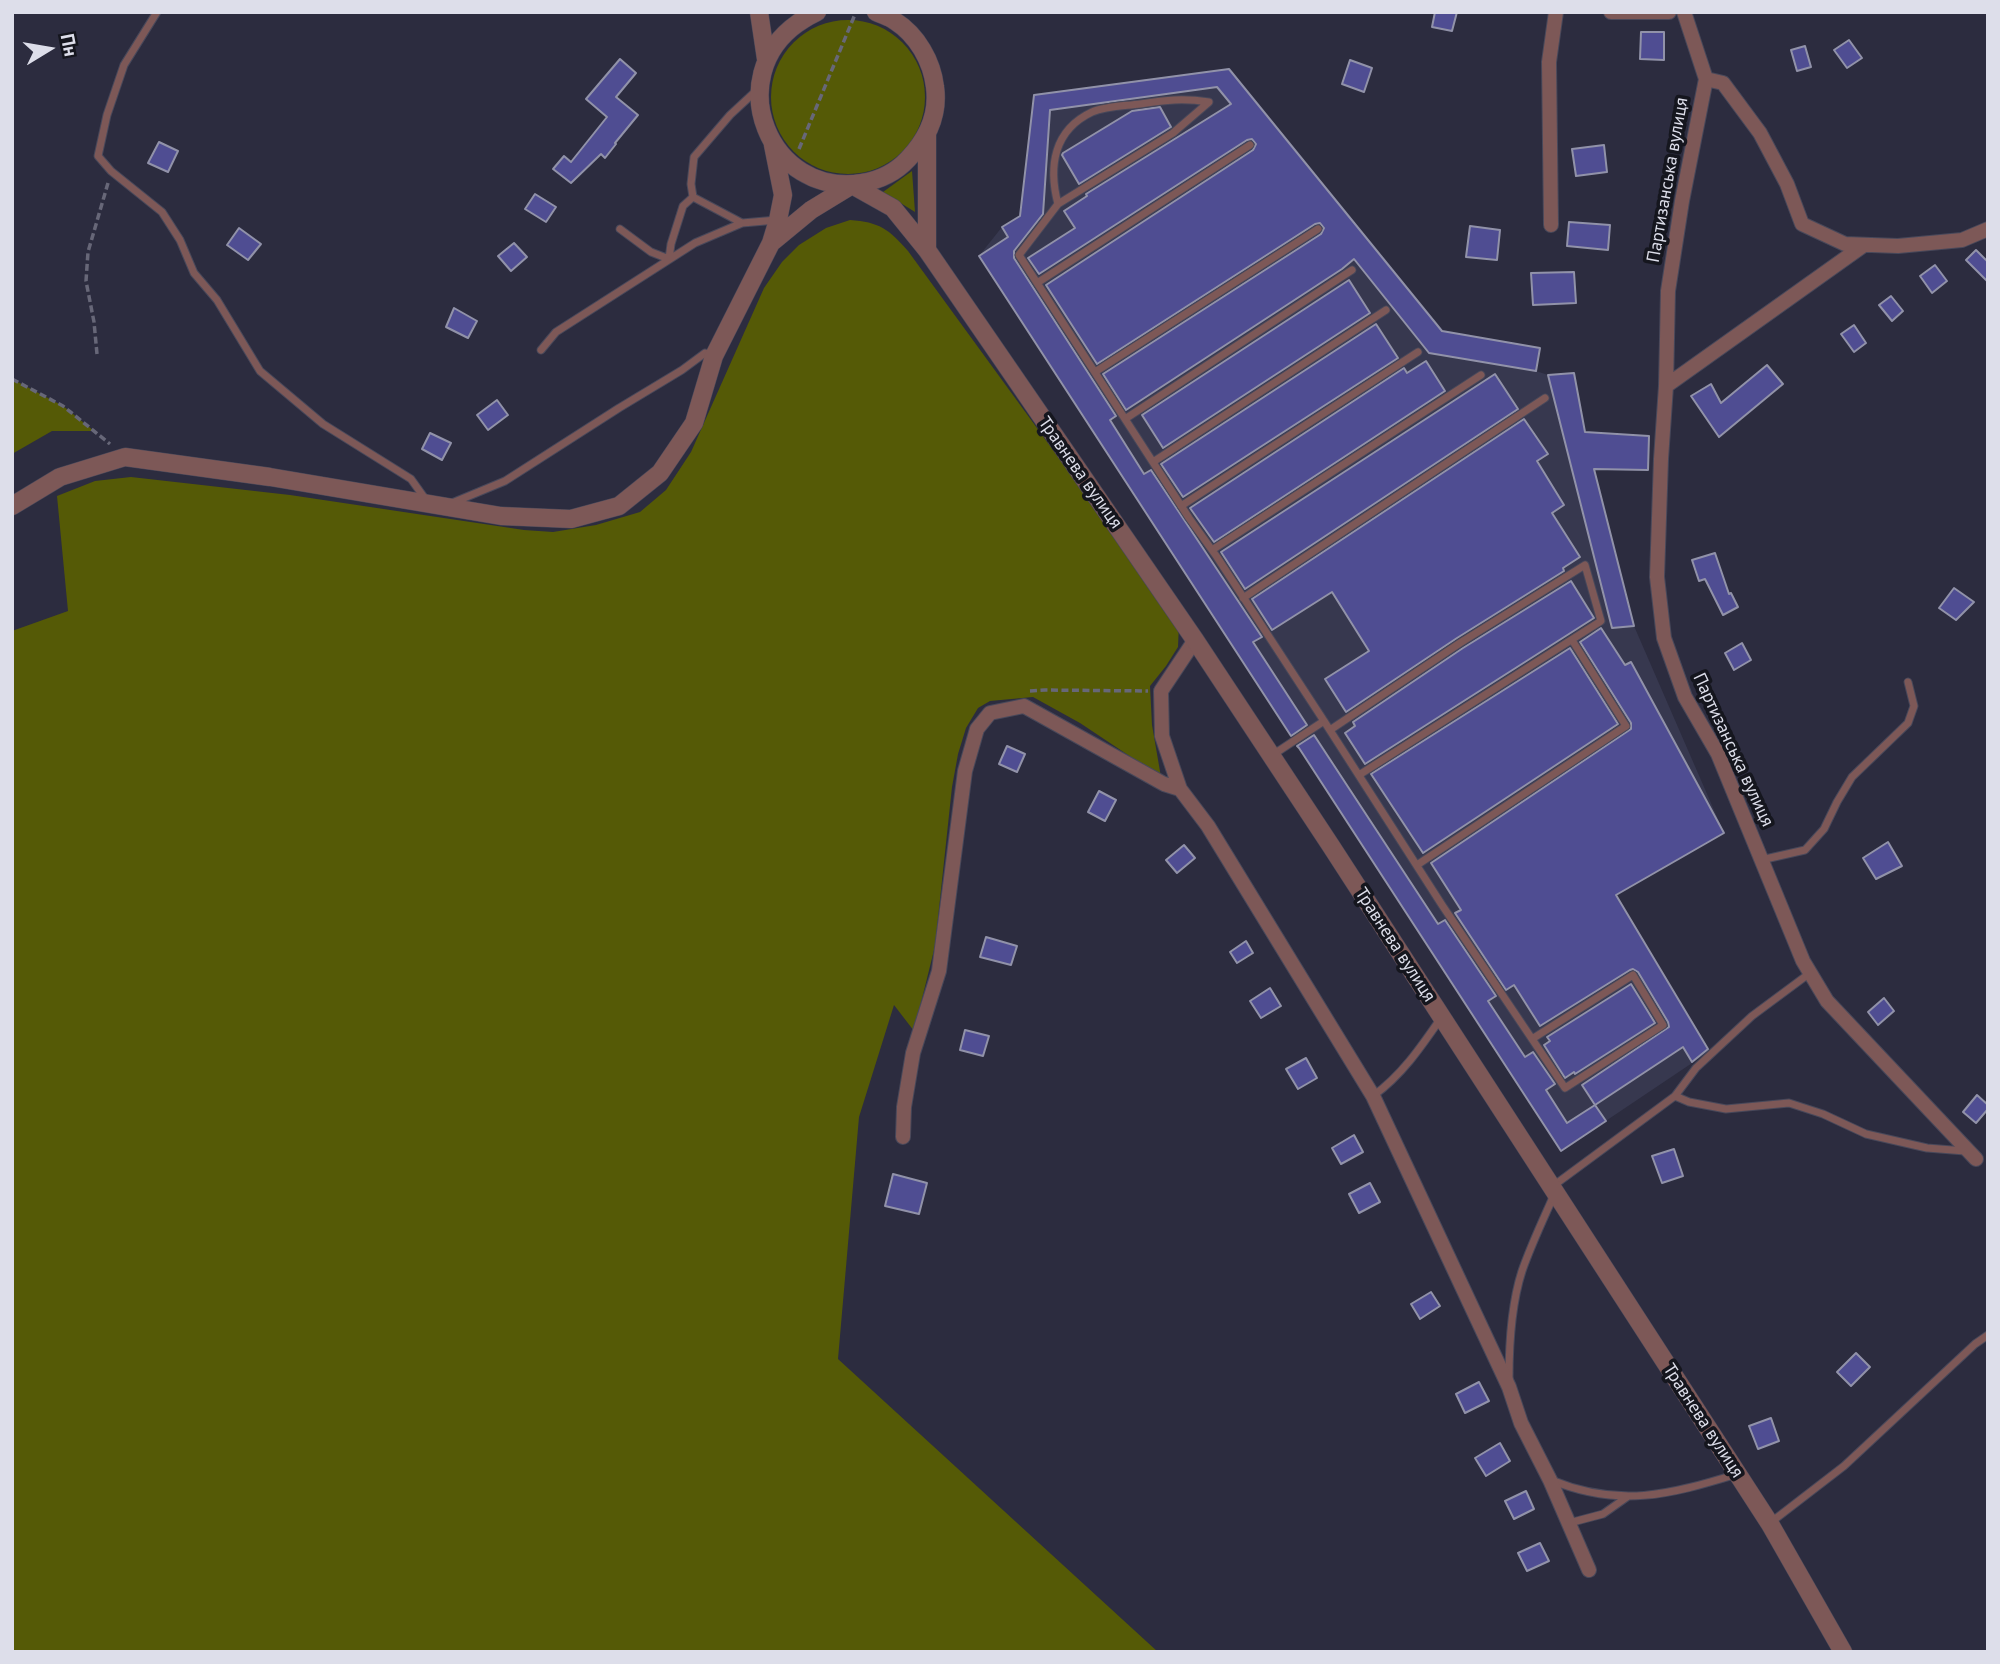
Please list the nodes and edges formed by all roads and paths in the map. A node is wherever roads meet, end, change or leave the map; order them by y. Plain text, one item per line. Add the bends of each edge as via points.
1 (157, 12) edge
2 (759, 12) edge
3 (817, 12) edge
4 (856, 12) edge
5 (876, 12) edge
6 (1556, 12) edge
7 (1611, 12) edge
8 (1684, 12) edge
9 (1691, 12) edge
10 (1700, 12) edge
11 (1663, 13) edge
12 (896, 15) edge
13 (766, 59) junction
14 (1706, 79) junction
15 (759, 88) junction
16 (927, 135) junction
17 (773, 145) junction
18 (1250, 145) dead end
19 (795, 167) junction
20 (111, 171) junction
21 (852, 184) junction
22 (693, 197) junction
23 (1058, 204) junction
24 (778, 220) junction
25 (742, 223) junction
26 (1551, 225) dead end
27 (620, 229) dead end
28 (1318, 229) dead end
29 (1988, 229) edge
30 (771, 243) junction
31 (1864, 245) junction
32 (927, 250) junction
33 (669, 259) junction
34 (1352, 270) dead end
35 (1037, 284) junction
36 (1386, 310) dead end
37 (541, 350) dead end
38 (1418, 352) dead end
39 (97, 354) dead end
40 (714, 356) junction
41 (1095, 372) junction
42 (1481, 375) dead end
43 (12, 379) edge
44 (1666, 386) junction
45 (1545, 398) dead end
46 (1125, 419) junction
47 (125, 457) junction
48 (1153, 462) junction
49 (429, 503) junction
50 (12, 506) edge
51 (447, 506) junction
52 (1181, 506) junction
53 (1212, 550) junction
54 (1243, 598) junction
55 (1195, 640) junction
56 (1572, 640) junction
57 (1908, 682) dead end
58 (1161, 691) junction
59 (1023, 692) dead end
60 (1324, 721) junction
61 (1330, 730) junction
62 (1271, 756) junction
63 (1359, 775) junction
64 (1180, 789) junction
65 (1761, 860) junction
66 (1417, 865) junction
67 (1810, 973) junction
68 (1442, 1017) junction
69 (1532, 1039) junction
70 (1373, 1096) junction
71 (1675, 1096) junction
72 (903, 1137) dead end
73 (1978, 1155) edge
74 (1553, 1190) junction
75 (1988, 1335) edge
76 (1509, 1387) junction
77 (1737, 1474) junction
78 (1550, 1480) junction
79 (1628, 1497) junction
80 (1569, 1523) junction
81 (1770, 1524) junction
82 (1589, 1570) dead end
83 (1843, 1652) edge

1 - 20 lane via 124,65 107,115 98,156
2 - 13 street
3 - 13 street via 784,33
4 - 19 path
5 - 12 street
6 - 26 street via 1549,62
7 - 11 street
8 - 14 street
9 - 10 street
12 - 16 street via 920,45 933,73 936,96
13 - 15 street
14 - 31 street via 1723,83 1760,133 1802,224 1845,244
14 - 44 street, Партизанська вулиця via 1668,291
15 - 17 street via 762,119
15 - 22 lane via 694,157
16 - 21 street via 901,167 883,177
16 - 32 street
17 - 19 street
17 - 24 street via 783,195
18 - 35 lane
19 - 21 street via 829,183
20 - 39 path via 88,252 86,281
20 - 49 lane via 162,212 194,273 217,300 260,371 323,424 411,479
21 - 30 street
21 - 32 street, Травнева вулиця via 893,208
22 - 25 lane
22 - 33 lane via 683,206
23 - 23 lane via 1173,133 1209,102 1185,98 1093,112 1061,137 1054,172
23 - 35 lane via 1019,255
24 - 25 lane
24 - 30 street
25 - 33 lane
27 - 33 lane
28 - 41 lane
29 - 31 street via 1962,240
30 - 40 street
31 - 44 street
32 - 55 street, Травнева вулиця
33 - 37 lane via 556,332
34 - 46 lane
35 - 41 lane
36 - 48 lane
38 - 52 lane
40 - 51 lane via 705,353 505,481
40 - 51 street via 694,423 660,473 619,506 571,519 501,516
41 - 46 lane
42 - 53 lane
43 - 47 path via 63,406
44 - 65 street, Партизанська вулиця via 1657,577 1664,638 1685,697 1718,754
45 - 54 lane
46 - 48 lane
47 - 49 street
47 - 50 street via 60,477
48 - 52 lane
49 - 51 street
52 - 53 lane
53 - 54 lane
54 - 60 lane
55 - 58 street
55 - 62 street, Травнева вулиця
56 - 61 lane via 1601,621 1586,565
56 - 63 lane
56 - 66 lane via 1626,726
57 - 65 lane via 1914,706 1908,723 1852,777 1824,829 1805,850
58 - 59 path
58 - 64 street via 1162,737
60 - 61 lane
60 - 62 lane
61 - 63 lane
62 - 68 street, Травнева вулиця
63 - 66 lane
64 - 70 street
64 - 72 street via 1024,706 990,713 977,729 965,771 939,971 907,1081
65 - 67 street, Партизанська вулиця
66 - 69 lane
67 - 71 lane via 1743,1025 1696,1068
67 - 73 street, Партизанська вулиця via 1827,1001
68 - 70 lane via 1391,1083
68 - 74 street, Травнева вулиця
69 - 69 lane via 1633,975 1663,1025 1564,1088
70 - 76 street
71 - 73 lane via 1726,1108 1789,1103 1866,1134
71 - 74 lane
74 - 76 lane via 1515,1302
74 - 77 street, Травнева вулиця
75 - 81 lane via 1844,1466
76 - 78 street via 1521,1423
77 - 79 lane via 1670,1493
77 - 81 street, Травнева вулиця
78 - 79 lane via 1590,1494
78 - 80 street
79 - 80 lane via 1603,1514
80 - 82 street
81 - 83 street, Травнева вулиця

